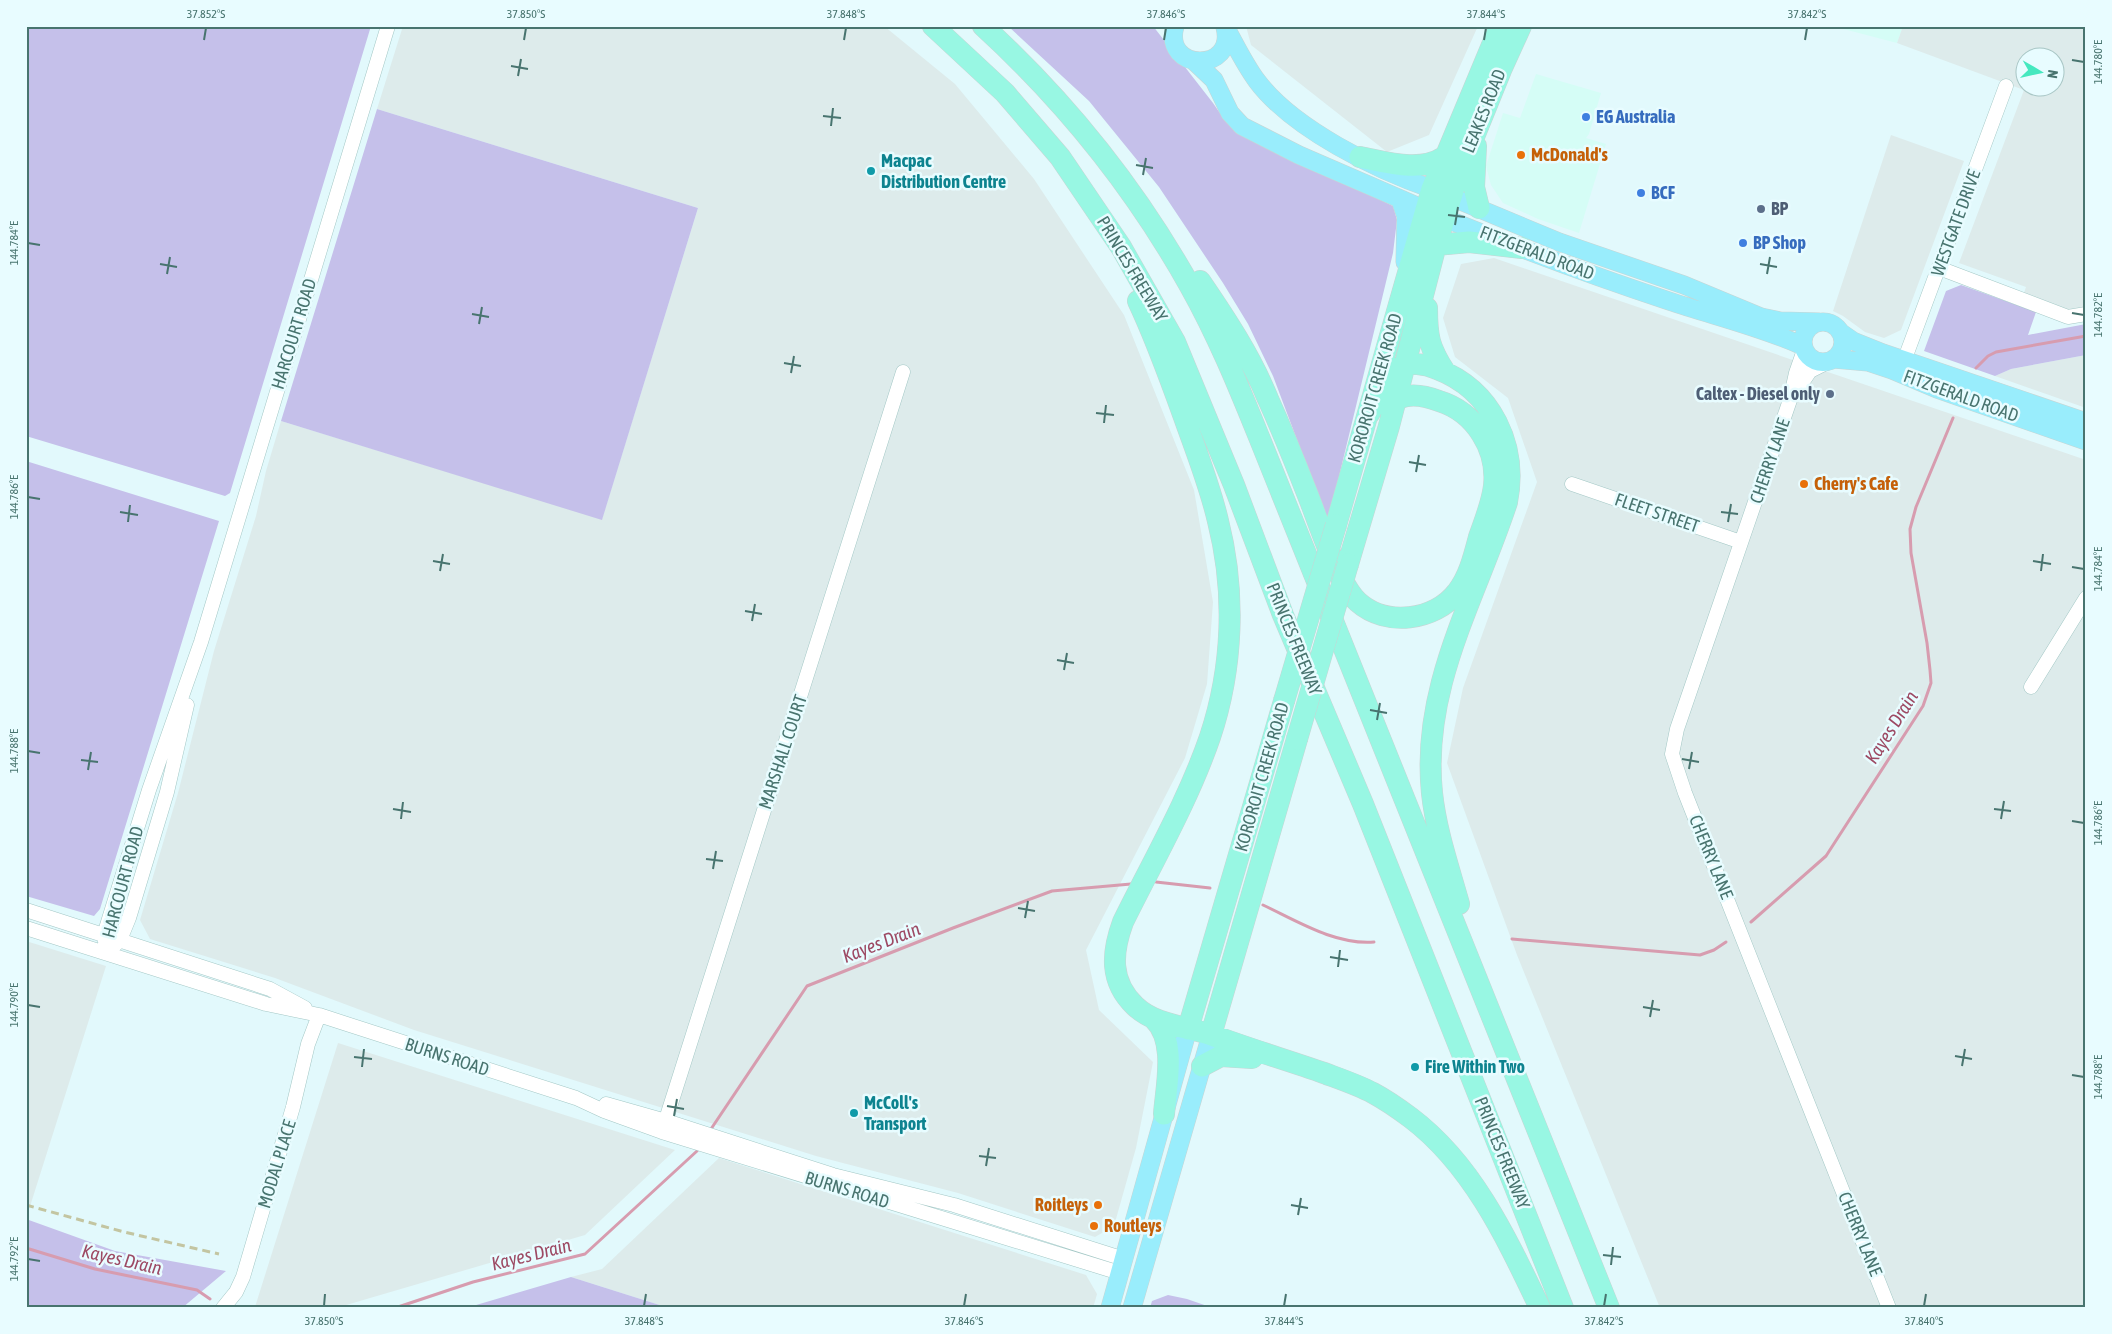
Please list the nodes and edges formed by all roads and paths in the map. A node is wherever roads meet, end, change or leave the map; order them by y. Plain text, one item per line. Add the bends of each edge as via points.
1 (388, 26) edge
2 (933, 26) edge
3 (983, 26) edge
4 (1175, 26) edge
5 (1500, 26) edge
6 (1521, 26) edge
7 (1225, 27) edge
8 (1196, 62) junction
9 (2006, 86) dead end
10 (1065, 109) junction
11 (1478, 126) junction
12 (1360, 157) junction
13 (1444, 157) junction
14 (1074, 176) junction
15 (1442, 193) junction
16 (1400, 199) junction
17 (1479, 208) junction
18 (1435, 214) junction
19 (1436, 244) junction
20 (1522, 248) junction
21 (1939, 268) junction
22 (1405, 283) junction
23 (1428, 283) junction
24 (2086, 314) edge
25 (1818, 322) junction
26 (1840, 332) junction
27 (1803, 348) junction
28 (1832, 360) junction
29 (1904, 361) junction
30 (1405, 365) junction
31 (903, 372) dead end
32 (1444, 372) junction
33 (1396, 400) junction
34 (1790, 400) junction
35 (1369, 414) junction
36 (2086, 422) edge
37 (2086, 441) edge
38 (1572, 484) dead end
39 (1742, 542) junction
40 (2086, 598) edge
41 (201, 642) junction
42 (2031, 688) dead end
43 (26, 910) edge
44 (26, 928) edge
45 (104, 935) junction
46 (120, 940) junction
47 (106, 954) junction
48 (319, 1015) junction
49 (1154, 1019) junction
50 (1188, 1029) junction
51 (1211, 1035) junction
52 (1290, 1061) junction
53 (1202, 1066) junction
54 (1164, 1114) junction
55 (664, 1126) junction
56 (867, 1190) junction
57 (1063, 1240) junction
58 (1053, 1252) junction
59 (1122, 1266) junction
60 (1142, 1272) junction
61 (1597, 1277) junction
62 (223, 1308) edge
63 (1110, 1308) edge
64 (1132, 1308) edge
65 (1540, 1308) edge
66 (1563, 1308) edge
67 (1609, 1308) edge
68 (1889, 1308) edge

1 - 41 street, HARCOURT ROAD
2 - 14 highway, PRINCES FREEWAY via 1005,93
3 - 10 highway
4 - 8 main road, FITZGERALD ROAD via 1178,50
5 - 13 highway, LEAKES ROAD
6 - 11 highway, LEAKES ROAD
7 - 8 main road via 1226,41 1220,53 1209,60
7 - 12 main road, FITZGERALD ROAD via 1258,82 1285,109
8 - 16 main road, FITZGERALD ROAD via 1214,80 1230,114 1242,126
9 - 21 street, WESTGATE DRIVE
10 - 33 highway via 1102,151 1191,266 1237,338 1261,382 1332,556 1352,595 1368,609 1386,616 1406,617 1436,610 1460,588 1470,568 1489,505 1494,475 1484,436 1463,412 1425,397 1407,395
10 - 61 highway via 1128,188 1165,244 1231,368
11 - 15 highway, LEAKES ROAD
11 - 17 highway via 1474,187
12 - 13 highway via 1394,164 1422,165
12 - 15 main road, FITZGERALD ROAD
13 - 15 highway, LEAKES ROAD
14 - 49 highway via 1129,280 1156,342 1214,505 1229,588 1230,628 1225,675 1210,736 1123,922 1115,948 1116,972 1121,986 1135,1006
14 - 66 highway, PRINCES FREEWAY via 1135,269 1174,342 1363,804
15 - 17 main road, FITZGERALD ROAD
15 - 18 highway, KOROROIT CREEK ROAD
16 - 18 main road, FITZGERALD ROAD
16 - 22 main road via 1406,216
17 - 25 main road, FITZGERALD ROAD via 1559,242 1684,285 1761,317
18 - 19 highway, KOROROIT CREEK ROAD
18 - 20 main road, FITZGERALD ROAD
18 - 22 highway, KOROROIT CREEK ROAD
19 - 20 highway via 1469,242
19 - 23 highway, KOROROIT CREEK ROAD
20 - 27 main road, FITZGERALD ROAD via 1656,297 1787,339
21 - 24 street via 2068,317
21 - 29 street, WESTGATE DRIVE
22 - 35 highway, KOROROIT CREEK ROAD
23 - 30 highway, KOROROIT CREEK ROAD
23 - 32 highway via 1429,342
25 - 26 main road via 1831,324
25 - 27 main road via 1808,329
26 - 28 main road via 1843,344
26 - 29 main road, FITZGERALD ROAD via 1853,341
27 - 28 main road via 1818,362
27 - 34 street, CHERRY LANE
28 - 34 street, CHERRY LANE via 1810,370
28 - 37 main road, FITZGERALD ROAD via 1868,362 1937,390
29 - 36 main road, FITZGERALD ROAD
30 - 32 highway via 1426,365
30 - 33 highway, KOROROIT CREEK ROAD
30 - 35 highway via 1390,376
31 - 55 street, MARSHALL COURT
32 - 61 highway via 1472,390 1494,416 1507,446 1511,476 1507,502 1439,687 1430,755 1434,809 1464,921
33 - 51 highway, KOROROIT CREEK ROAD, bridge
34 - 39 street, CHERRY LANE
35 - 50 highway, KOROROIT CREEK ROAD, bridge
38 - 39 street, FLEET STREET
39 - 68 street, CHERRY LANE via 1677,729 1672,754
40 - 42 street
41 - 45 street, HARCOURT ROAD via 149,790
41 - 46 street, HARCOURT ROAD via 167,792
43 - 45 street, BURNS ROAD
44 - 47 street, BURNS ROAD
45 - 46 street, BURNS ROAD
45 - 47 street, HARCOURT ROAD
46 - 47 street, HARCOURT ROAD
46 - 48 street, BURNS ROAD via 270,989
47 - 48 street, BURNS ROAD via 266,1004
48 - 55 street, BURNS ROAD via 576,1098 604,1111
48 - 62 street, MODAL PLACE via 308,1044 294,1107 243,1278
49 - 50 highway
49 - 54 highway via 1160,1024 1166,1039
50 - 51 highway
50 - 54 main road, KOROROIT CREEK ROAD
51 - 52 highway
51 - 53 main road, KOROROIT CREEK ROAD
52 - 53 highway via 1221,1056
52 - 65 highway via 1373,1093 1412,1119 1449,1154 1487,1206
53 - 60 main road, KOROROIT CREEK ROAD
54 - 59 main road, KOROROIT CREEK ROAD
55 - 56 street, BURNS ROAD
56 - 57 street, BURNS ROAD via 954,1205
56 - 58 street, BURNS ROAD
57 - 58 street
57 - 59 street, BURNS ROAD
58 - 59 street, BURNS ROAD
59 - 60 main road
59 - 63 main road, KOROROIT CREEK ROAD
60 - 64 main road, KOROROIT CREEK ROAD
61 - 67 highway

